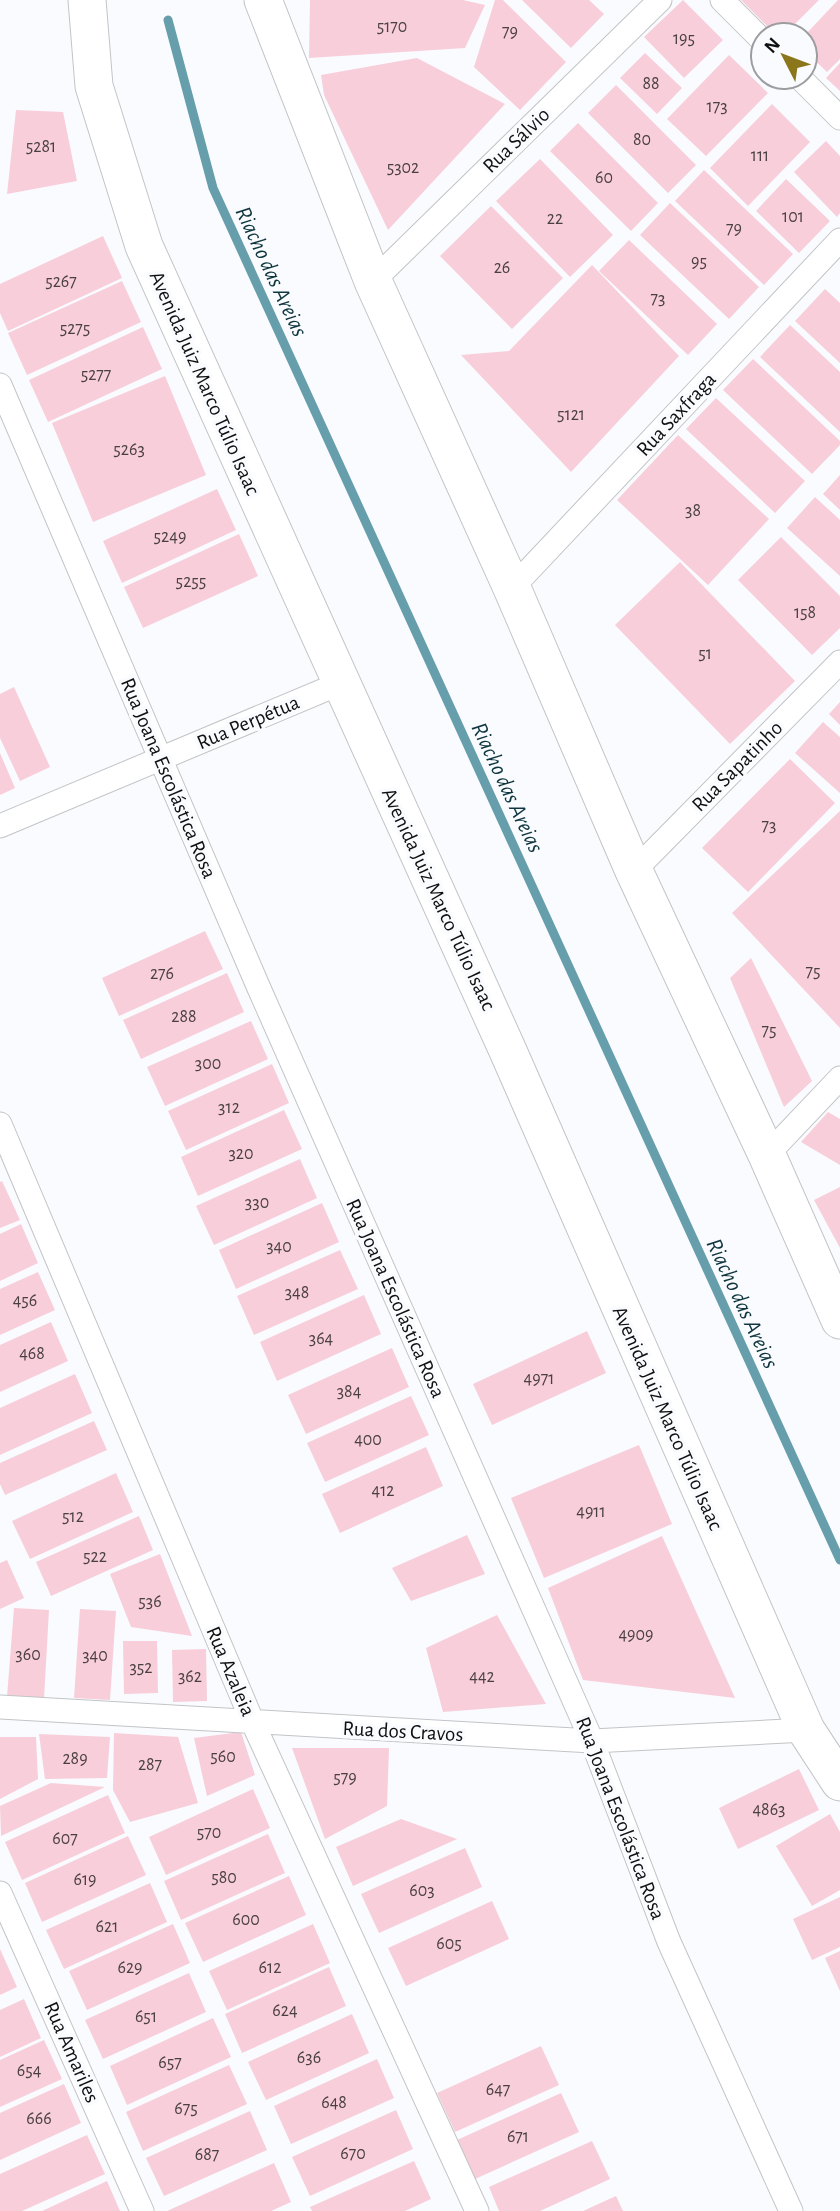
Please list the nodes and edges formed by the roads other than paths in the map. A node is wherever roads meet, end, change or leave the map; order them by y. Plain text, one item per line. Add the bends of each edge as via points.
1 (87, 0) edge
2 (263, 0) edge
3 (660, 0) edge
4 (722, 0) edge
5 (749, 27) edge
6 (813, 91) edge
7 (840, 118) edge
8 (840, 240) edge
9 (373, 281) junction
10 (0, 385) edge
11 (512, 588) junction
12 (840, 662) edge
13 (341, 683) junction
14 (161, 759) junction
15 (0, 826) edge
16 (634, 871) junction
17 (840, 1078) edge
18 (0, 1124) edge
19 (767, 1155) junction
20 (840, 1320) edge
21 (0, 1707) edge
22 (253, 1723) junction
23 (806, 1730) junction
24 (592, 1741) junction
25 (840, 1782) edge
26 (0, 1893) edge
27 (142, 2211) edge
28 (477, 2211) edge
29 (791, 2211) edge

1 - 13 main road, Avenida Juiz Marco Túlio Isaac via 94,86 144,246
2 - 9 main road
3 - 9 street, Rua Sálvio
4 - 5 street
6 - 7 street
8 - 11 street, Rua Saxfraga
9 - 11 main road
10 - 14 street, Rua Joana Escolástica Rosa
11 - 16 main road
12 - 16 street, Rua Sapatinho
13 - 14 street, Rua Perpétua
13 - 23 main road, Avenida Juiz Marco Túlio Isaac
14 - 15 street, Rua Perpétua
14 - 24 street, Rua Joana Escolástica Rosa
16 - 19 main road
17 - 19 street
18 - 22 street, Rua Azaleia
19 - 20 main road
21 - 22 street, Rua dos Cravos
22 - 24 street, Rua dos Cravos
22 - 28 street, Rua Azaleia
23 - 24 street, Rua dos Cravos
23 - 25 main road, Avenida Juiz Marco Túlio Isaac
24 - 29 street, Rua Joana Escolástica Rosa via 669,1942
26 - 27 street, Rua Amariles

